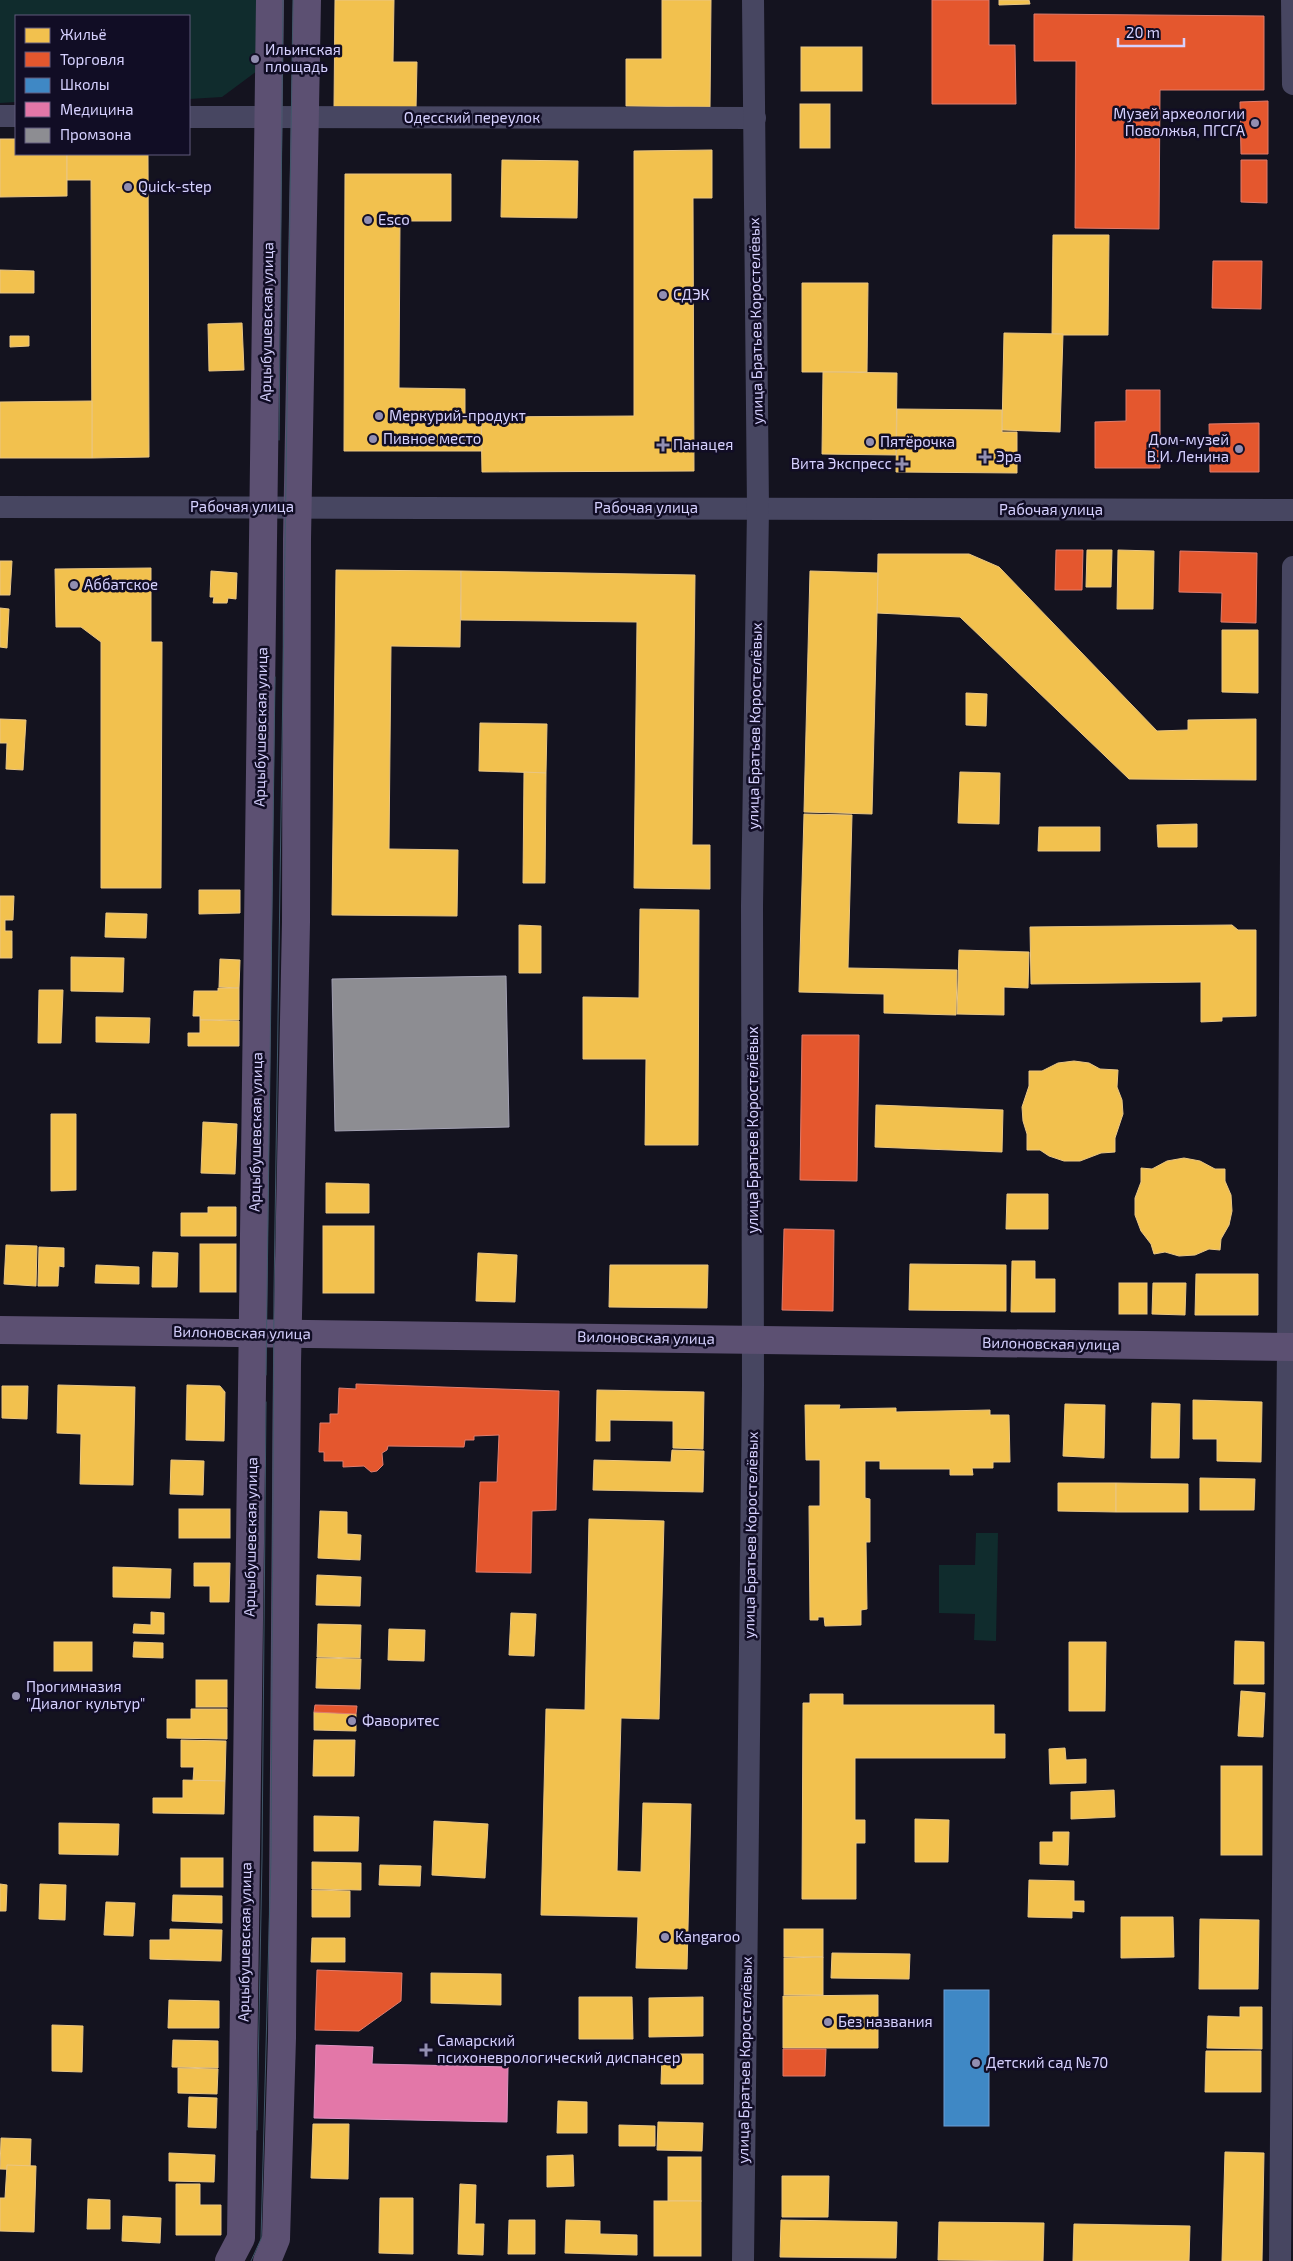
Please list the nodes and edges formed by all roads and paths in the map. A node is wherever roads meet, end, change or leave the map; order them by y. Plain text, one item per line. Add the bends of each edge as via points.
1 (270, 0) edge
2 (307, 0) edge
3 (753, 0) edge
4 (1292, 0) edge
5 (1293, 84) edge
6 (0, 116) edge
7 (15, 116) edge
8 (190, 117) edge
9 (270, 117) junction
10 (306, 117) junction
11 (754, 118) junction
12 (0, 507) edge
13 (264, 508) junction
14 (299, 508) junction
15 (758, 509) junction
16 (1293, 510) edge
17 (1293, 567) edge
18 (0, 1330) edge
19 (254, 1333) junction
20 (288, 1334) junction
21 (753, 1340) junction
22 (1291, 1347) edge
23 (229, 2261) edge
24 (266, 2261) edge
25 (743, 2261) edge
26 (1280, 2261) edge

1 - 9 main road, Арцыбушевская улица
2 - 10 main road
3 - 11 street, улица Братьев Коростелёвых
4 - 5 street
6 - 7 street
8 - 9 street, Одесский переулок
9 - 10 street, Одесский переулок
9 - 13 main road, Арцыбушевская улица
10 - 11 street, Одесский переулок
10 - 14 main road
11 - 15 street, улица Братьев Коростелёвых
12 - 13 street, Рабочая улица
13 - 14 street, Рабочая улица
13 - 19 main road, Арцыбушевская улица
14 - 15 street, Рабочая улица
14 - 20 main road via 296,931
15 - 16 street, Рабочая улица
15 - 21 street, улица Братьев Коростелёвых via 752,906
17 - 22 street via 1289,790
18 - 19 main road, Вилоновская улица
19 - 20 main road, Вилоновская улица
19 - 23 main road, Арцыбушевская улица via 241,2238
20 - 21 main road, Вилоновская улица
20 - 24 main road via 282,2038 276,2238
21 - 22 main road, Вилоновская улица
21 - 25 street, улица Братьев Коростелёвых
22 - 26 street via 1281,1900

